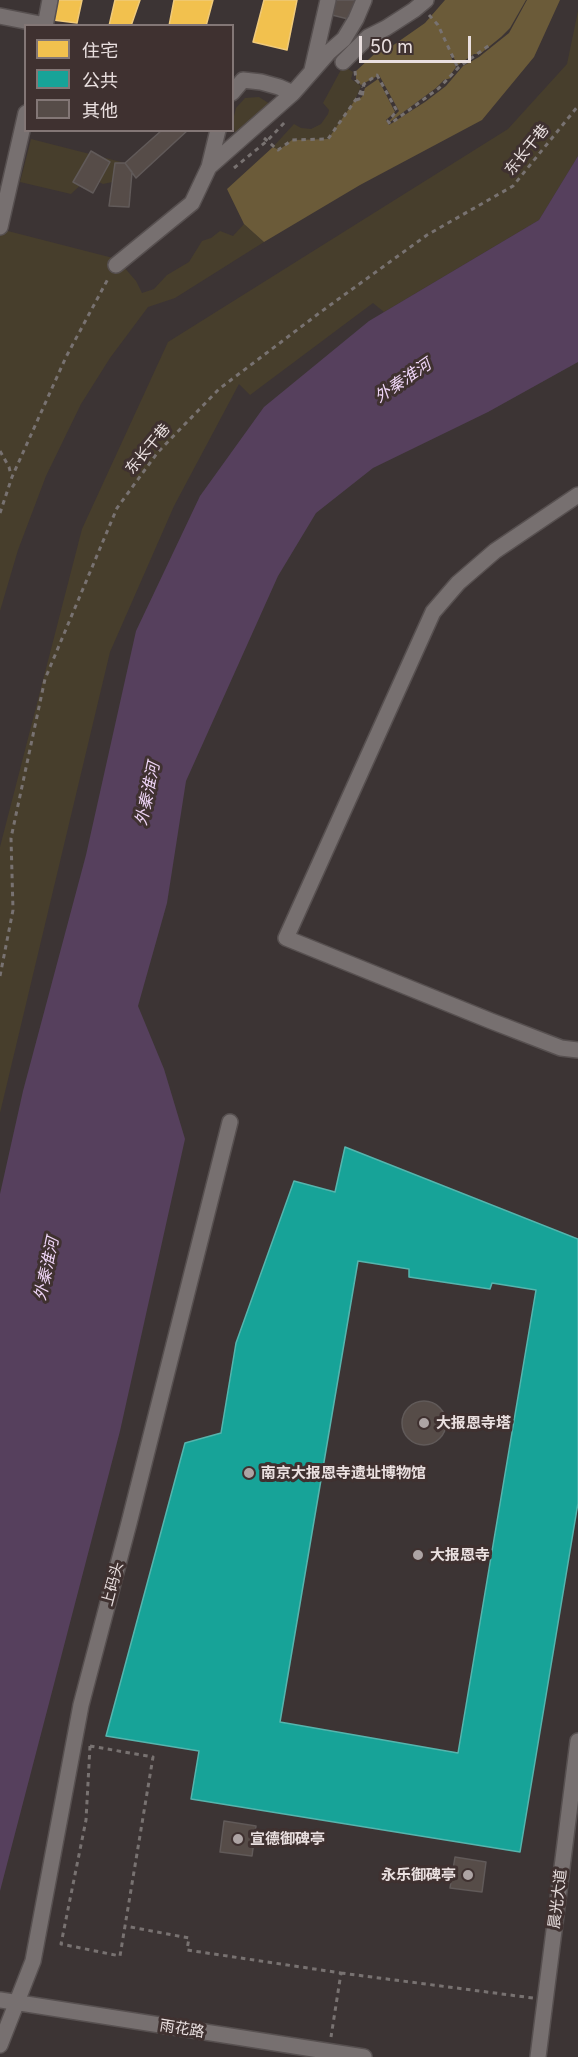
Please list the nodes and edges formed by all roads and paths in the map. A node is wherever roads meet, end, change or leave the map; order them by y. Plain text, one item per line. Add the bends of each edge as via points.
1 (50, 0) edge
2 (328, 0) edge
3 (364, 0) edge
4 (421, 4) edge
5 (0, 16) edge
6 (40, 24) edge
7 (45, 24) edge
8 (491, 44) dead end
9 (343, 62) dead end
10 (458, 68) junction
11 (311, 73) junction
12 (234, 91) edge
13 (293, 93) junction
14 (578, 106) edge
15 (24, 122) edge
16 (253, 129) junction
17 (218, 132) edge
18 (209, 167) junction
19 (0, 227) edge
20 (116, 265) joint
21 (0, 451) edge
22 (12, 477) junction
23 (578, 495) edge
24 (0, 513) edge
25 (0, 976) edge
26 (578, 1050) edge
27 (230, 1122) dead end
28 (578, 1741) edge
29 (72, 1742) junction
30 (90, 1746) junction
31 (125, 1926) junction
32 (341, 1973) junction
33 (545, 1999) junction
34 (0, 2000) edge
35 (18, 2004) junction
36 (0, 2045) edge
37 (329, 2051) junction
38 (364, 2057) edge
39 (538, 2057) edge

1 - 7 street
2 - 11 street
3 - 11 street via 344,39
4 - 9 street via 368,37
4 - 10 path via 438,25
5 - 6 street
8 - 10 path
10 - 16 path via 439,88 390,124 388,121 397,111 377,75 364,84 328,139 292,140 278,150
11 - 13 street
12 - 13 street via 243,81 261,82
13 - 16 street
14 - 25 path, 东长干巷 via 513,186 428,235 219,389 158,452 117,508 45,679 11,838 13,910
15 - 19 street
16 - 18 street
17 - 18 street
18 - 20 street via 192,203
20 - 22 path via 66,357
21 - 22 path
22 - 24 path
23 - 26 street via 495,551 458,583 433,612 286,938 561,1048
27 - 29 street, 上码头
28 - 33 street, 晨光大道
29 - 30 path
29 - 35 street, 上码头 via 44,1911
30 - 31 path via 153,1757
30 - 31 path via 86,1820 62,1944 120,1956
31 - 32 path via 189,1938 187,1950
32 - 33 path
32 - 37 path
33 - 39 street, 晨光大道
34 - 35 street, 雨花路
35 - 36 street, 上码头
35 - 37 street, 雨花路
37 - 38 street, 雨花路

